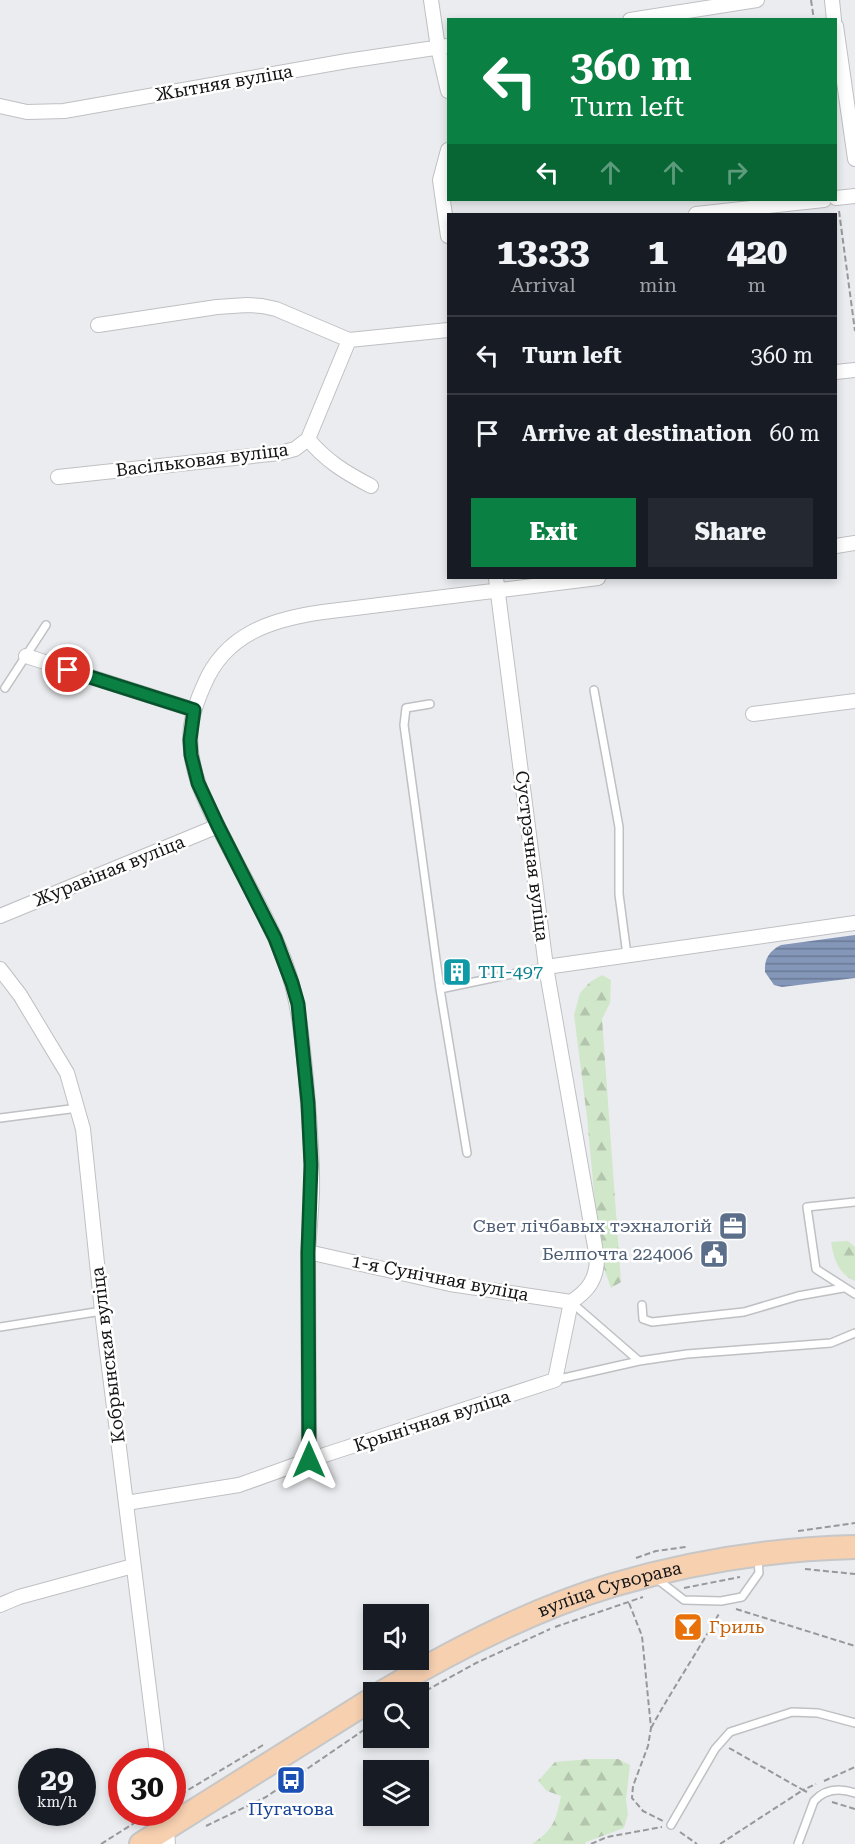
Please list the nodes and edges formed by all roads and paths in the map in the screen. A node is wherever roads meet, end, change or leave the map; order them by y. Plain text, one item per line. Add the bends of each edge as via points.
1 (431, 0) edge
2 (757, 0) edge
3 (811, 0) edge
4 (832, 0) edge
5 (643, 18) edge
6 (814, 18) edge
7 (834, 18) edge
8 (837, 33) edge
9 (443, 47) edge
10 (447, 82) edge
11 (0, 106) edge
12 (447, 154) edge
13 (855, 159) edge
14 (855, 196) edge
15 (837, 198) edge
16 (806, 201) edge
17 (704, 213) edge
18 (837, 227) edge
19 (447, 229) edge
20 (98, 325) dead end
21 (447, 330) edge
22 (855, 331) edge
23 (349, 340) junction
24 (855, 370) edge
25 (837, 372) edge
26 (308, 439) junction
27 (58, 477) dead end
28 (371, 486) dead end
29 (855, 543) edge
30 (837, 546) edge
31 (581, 579) edge
32 (497, 584) edge
33 (46, 625) dead end
34 (26, 656) junction
35 (5, 688) dead end
36 (594, 690) dead end
37 (855, 701) edge
38 (430, 704) dead end
39 (194, 710) junction
40 (753, 714) dead end
41 (218, 826) junction
42 (0, 916) edge
43 (855, 923) edge
44 (627, 955) junction
45 (546, 967) junction
46 (0, 969) edge
47 (440, 989) junction
48 (78, 1108) junction
49 (0, 1118) edge
50 (467, 1153) dead end
51 (855, 1202) edge
52 (308, 1252) junction
53 (843, 1288) junction
54 (855, 1294) edge
55 (571, 1302) junction
56 (642, 1305) dead end
57 (102, 1311) junction
58 (0, 1327) edge
59 (855, 1333) edge
60 (639, 1361) junction
61 (555, 1380) junction
62 (309, 1460) junction
63 (126, 1503) junction
64 (855, 1547) edge
65 (758, 1564) junction
66 (133, 1566) junction
67 (802, 1569) dead end
68 (855, 1574) edge
69 (652, 1575) junction
70 (671, 1590) junction
71 (629, 1602) junction
72 (723, 1603) junction
73 (0, 1605) edge
74 (855, 1646) edge
75 (400, 1682) edge
76 (429, 1689) edge
77 (363, 1705) edge
78 (855, 1723) edge
79 (651, 1728) junction
80 (363, 1731) edge
81 (719, 1742) junction
82 (156, 1748) edge
83 (855, 1767) edge
84 (803, 1790) junction
85 (855, 1794) edge
86 (818, 1797) junction
87 (855, 1809) edge
88 (130, 1826) edge
89 (671, 1826) junction
90 (167, 1828) edge
91 (199, 1830) dead end
92 (101, 1844) edge
93 (141, 1844) edge
94 (591, 1844) edge
95 (698, 1844) edge
96 (720, 1844) edge
97 (798, 1844) edge

1 - 9 street
2 - 5 street
3 - 6 path
4 - 7 street
8 - 13 street
9 - 10 street
9 - 11 street, Жытняя вуліца via 64,111 27,112
12 - 19 street via 440,180
14 - 15 street
16 - 17 street
18 - 22 path
20 - 23 street via 217,307 262,306
21 - 23 street
23 - 26 street, Васільковая вуліца
24 - 25 street
26 - 27 street, Васільковая вуліца via 295,449 280,453
26 - 28 street via 338,468
29 - 30 street
31 - 32 street
32 - 39 street via 266,624 224,651 207,677
32 - 45 street, Сустрэчная вуліца
33 - 34 lane
34 - 35 lane
34 - 39 street
36 - 44 lane via 619,827 619,894
37 - 40 street
38 - 47 lane via 406,708 404,725
39 - 41 street via 192,763
41 - 42 street, Журавіная вуліца
41 - 52 street via 275,938 298,1004 311,1146
43 - 44 street
44 - 45 street
45 - 47 lane
45 - 55 street, Сустрэчная вуліца via 597,1258 590,1286
46 - 48 street, Кобрынская вуліца via 67,1073
47 - 50 lane
48 - 49 lane
48 - 57 street, Кобрынская вуліца
51 - 53 lane via 807,1207 816,1269
52 - 55 street, 1-я Сунічная вуліца via 460,1286
52 - 62 street
53 - 54 lane
53 - 56 lane via 744,1312 652,1322 643,1319
55 - 60 lane
55 - 61 street
57 - 58 lane
57 - 63 street, Кобрынская вуліца
59 - 60 lane via 831,1343 711,1351
60 - 61 lane
61 - 62 street, Крынічная вуліца
62 - 63 street, Крынічная вуліца via 239,1485
63 - 66 street, Кобрынская вуліца
64 - 65 main road, вуліца Суворава via 814,1548
65 - 69 main road, вуліца Суворава via 713,1561
65 - 70 path
65 - 72 lane via 742,1597
66 - 73 street
66 - 82 street, Кобрынская вуліца
67 - 68 path
69 - 70 lane
69 - 75 main road, вуліца Суворава via 527,1616
70 - 71 path
70 - 72 lane via 684,1600
71 - 76 path via 553,1627
71 - 79 path via 642,1636
72 - 74 path
72 - 79 path via 695,1658
77 - 90 main road
78 - 81 lane via 818,1713 792,1712 736,1729
79 - 89 path via 632,1798 643,1811
80 - 91 path via 266,1797
81 - 84 path
81 - 89 lane
83 - 84 path
84 - 86 path
84 - 96 path
85 - 86 lane via 830,1791
86 - 87 path
86 - 97 lane
88 - 92 path
89 - 94 path via 607,1837
89 - 95 path
90 - 93 main road

